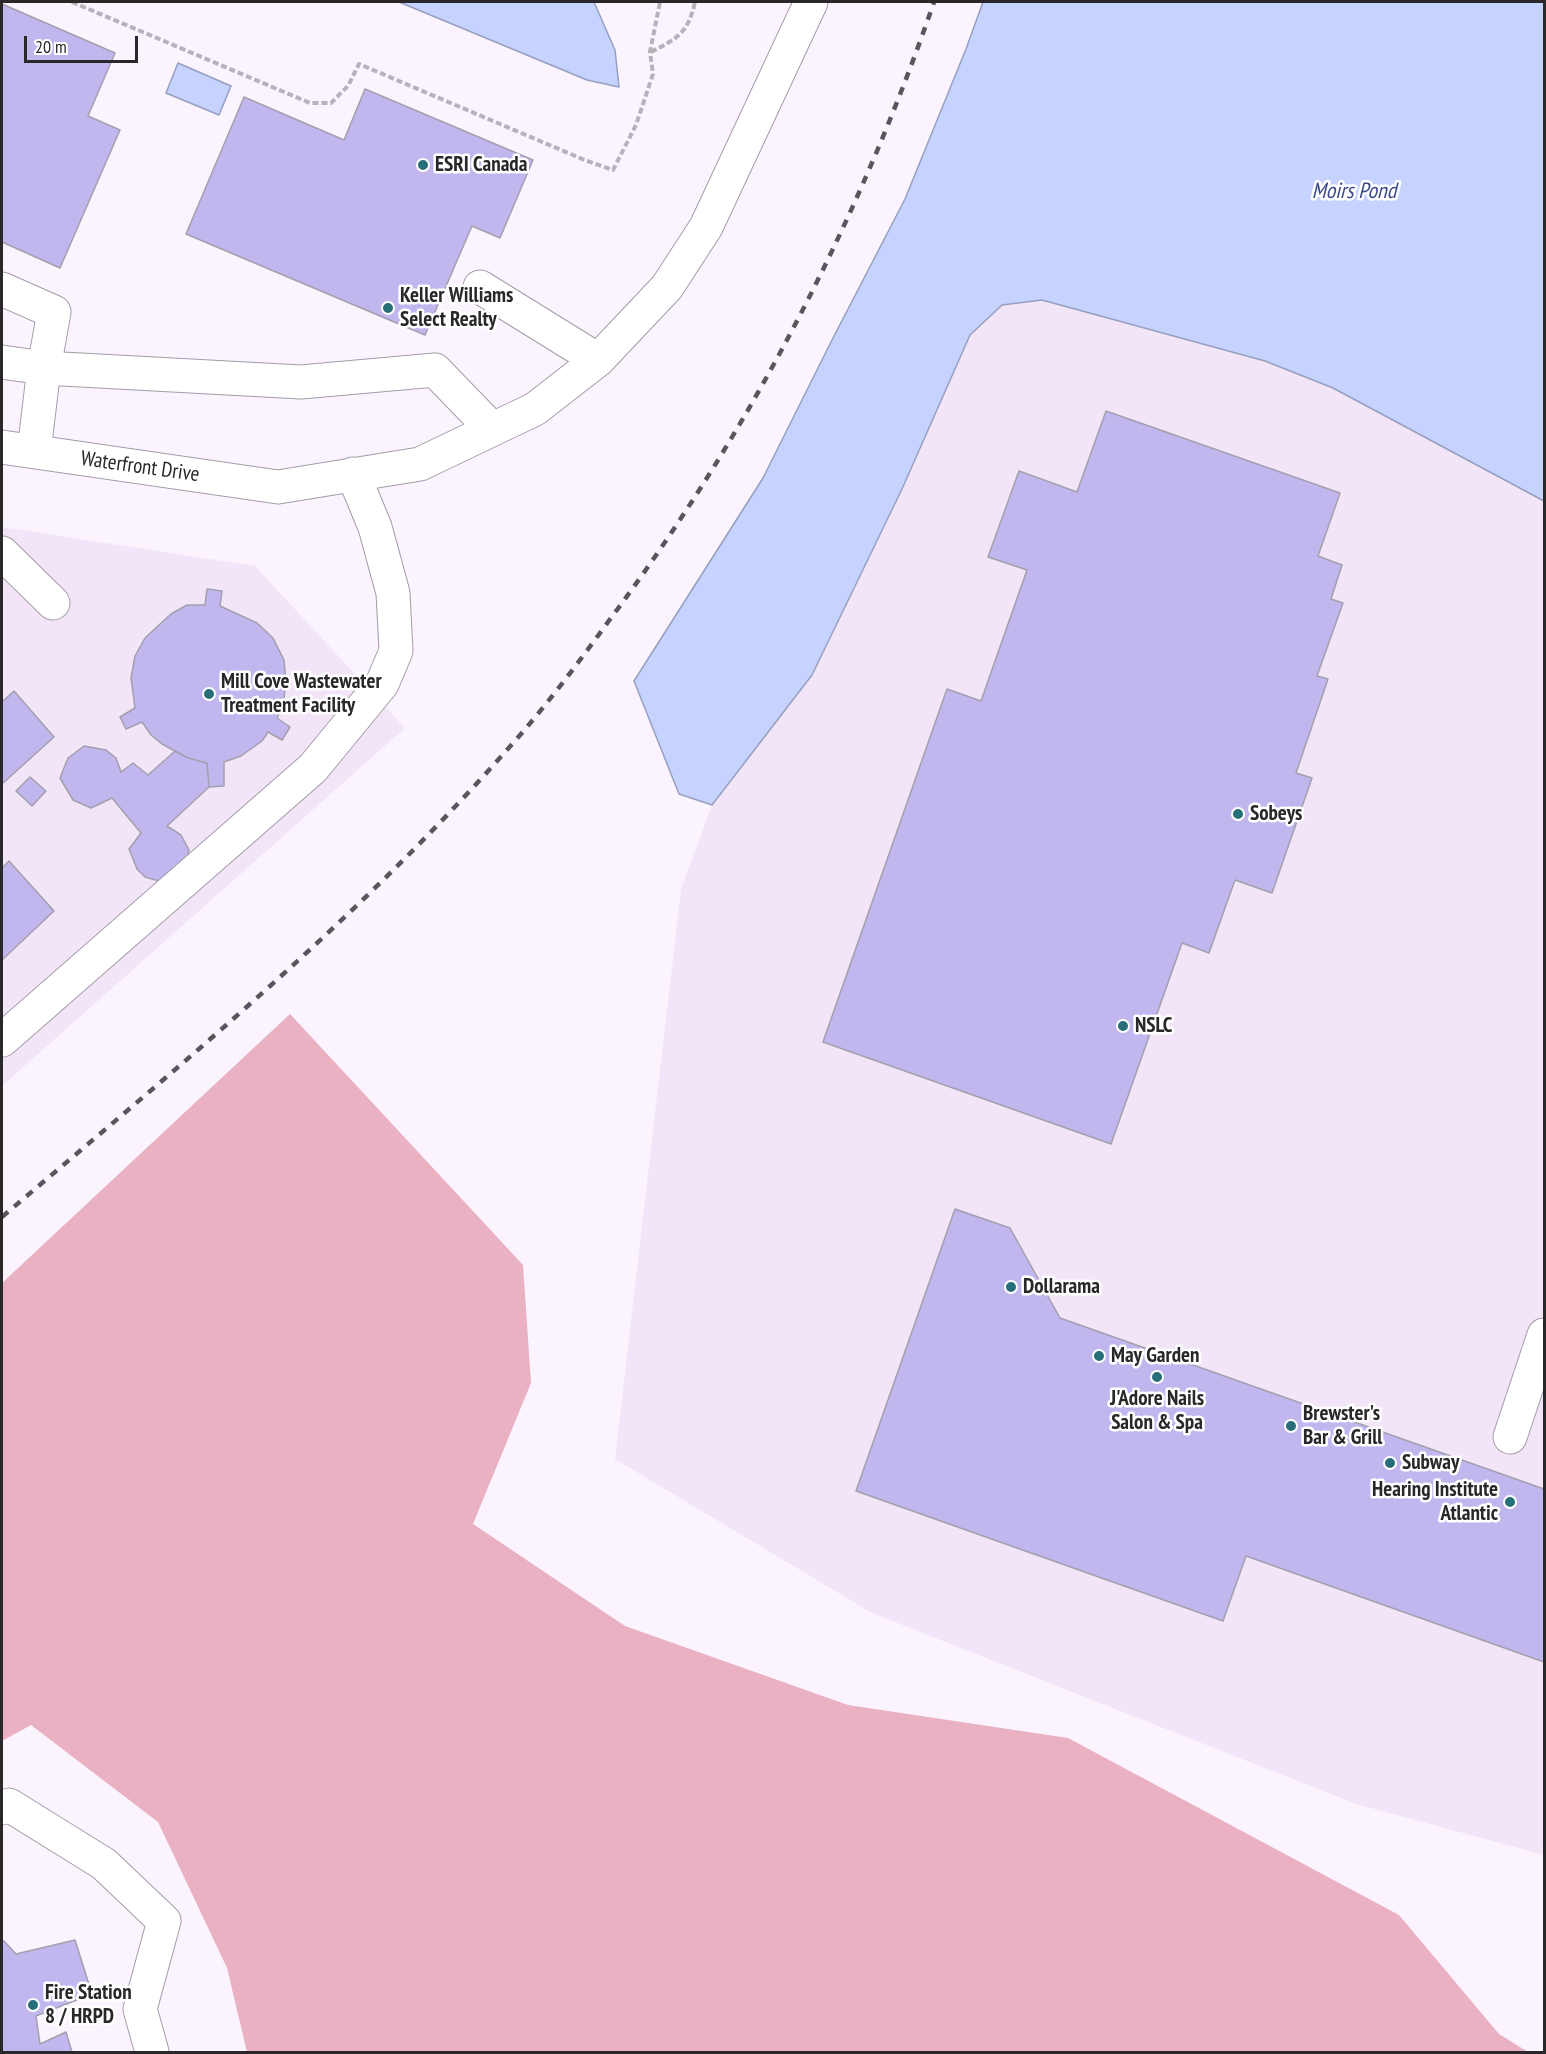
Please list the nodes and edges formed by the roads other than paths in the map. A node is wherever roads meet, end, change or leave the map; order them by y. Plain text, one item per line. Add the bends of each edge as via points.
1 (811, 2) edge
2 (480, 287) dead end
3 (2, 289) edge
4 (598, 360) junction
5 (2, 362) edge
6 (44, 368) junction
7 (492, 429) junction
8 (2, 447) edge
9 (34, 451) junction
10 (353, 474) junction
11 (2, 553) edge
12 (53, 603) dead end
13 (2, 1040) edge
14 (1545, 1335) edge
15 (1510, 1437) dead end
16 (2, 1808) edge
17 (152, 2052) edge

1 - 4 street, Waterfront Drive via 706,227 667,287
2 - 4 street
3 - 6 street via 54,312
4 - 7 street, Waterfront Drive via 535,409
5 - 6 street
6 - 7 street via 301,382 435,370
6 - 9 street
7 - 10 street, Waterfront Drive via 420,464
8 - 9 street, Waterfront Drive
9 - 10 street, Waterfront Drive via 278,487
10 - 13 street via 375,527 393,593 396,651 382,684 313,768
11 - 12 street
14 - 15 street
16 - 17 street via 9,1805 104,1864 164,1921 140,2009

